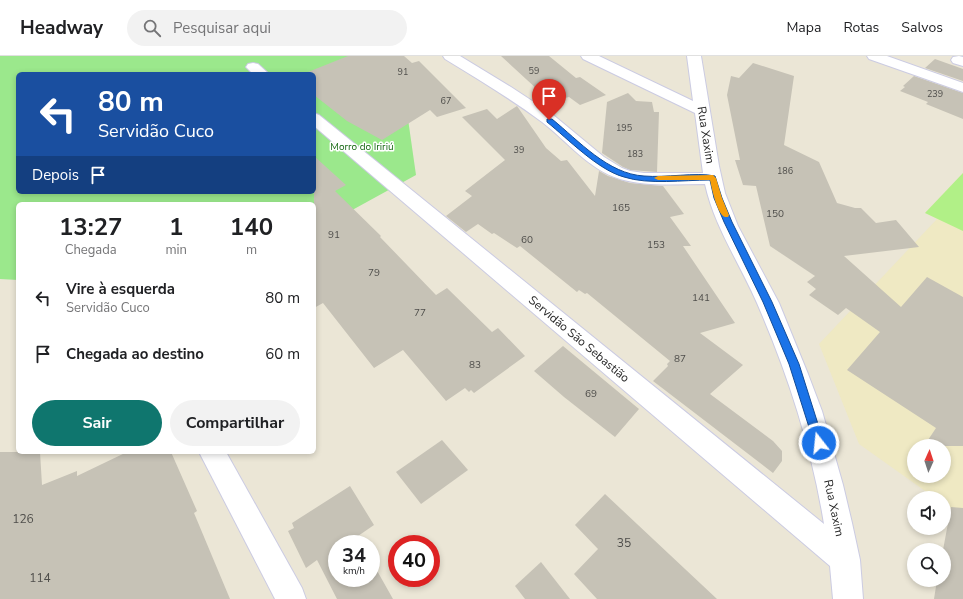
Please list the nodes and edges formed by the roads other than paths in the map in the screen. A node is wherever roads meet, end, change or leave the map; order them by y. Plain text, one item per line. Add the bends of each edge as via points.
1 (450, 56) edge
2 (588, 56) edge
3 (694, 56) edge
4 (874, 56) edge
5 (963, 88) edge
6 (702, 111) junction
7 (316, 120) edge
8 (713, 178) junction
9 (213, 454) edge
10 (845, 560) junction
11 (291, 599) edge
12 (848, 599) edge

1 - 8 street via 539,113 608,168 625,176
2 - 6 street
3 - 6 street, Rua Xaxim
4 - 5 street
6 - 8 street, Rua Xaxim
7 - 10 street, Servidão São Sebastião
8 - 10 street, Rua Xaxim via 728,222 794,364 815,428 835,503
9 - 11 street
10 - 12 street, Rua Xaxim

